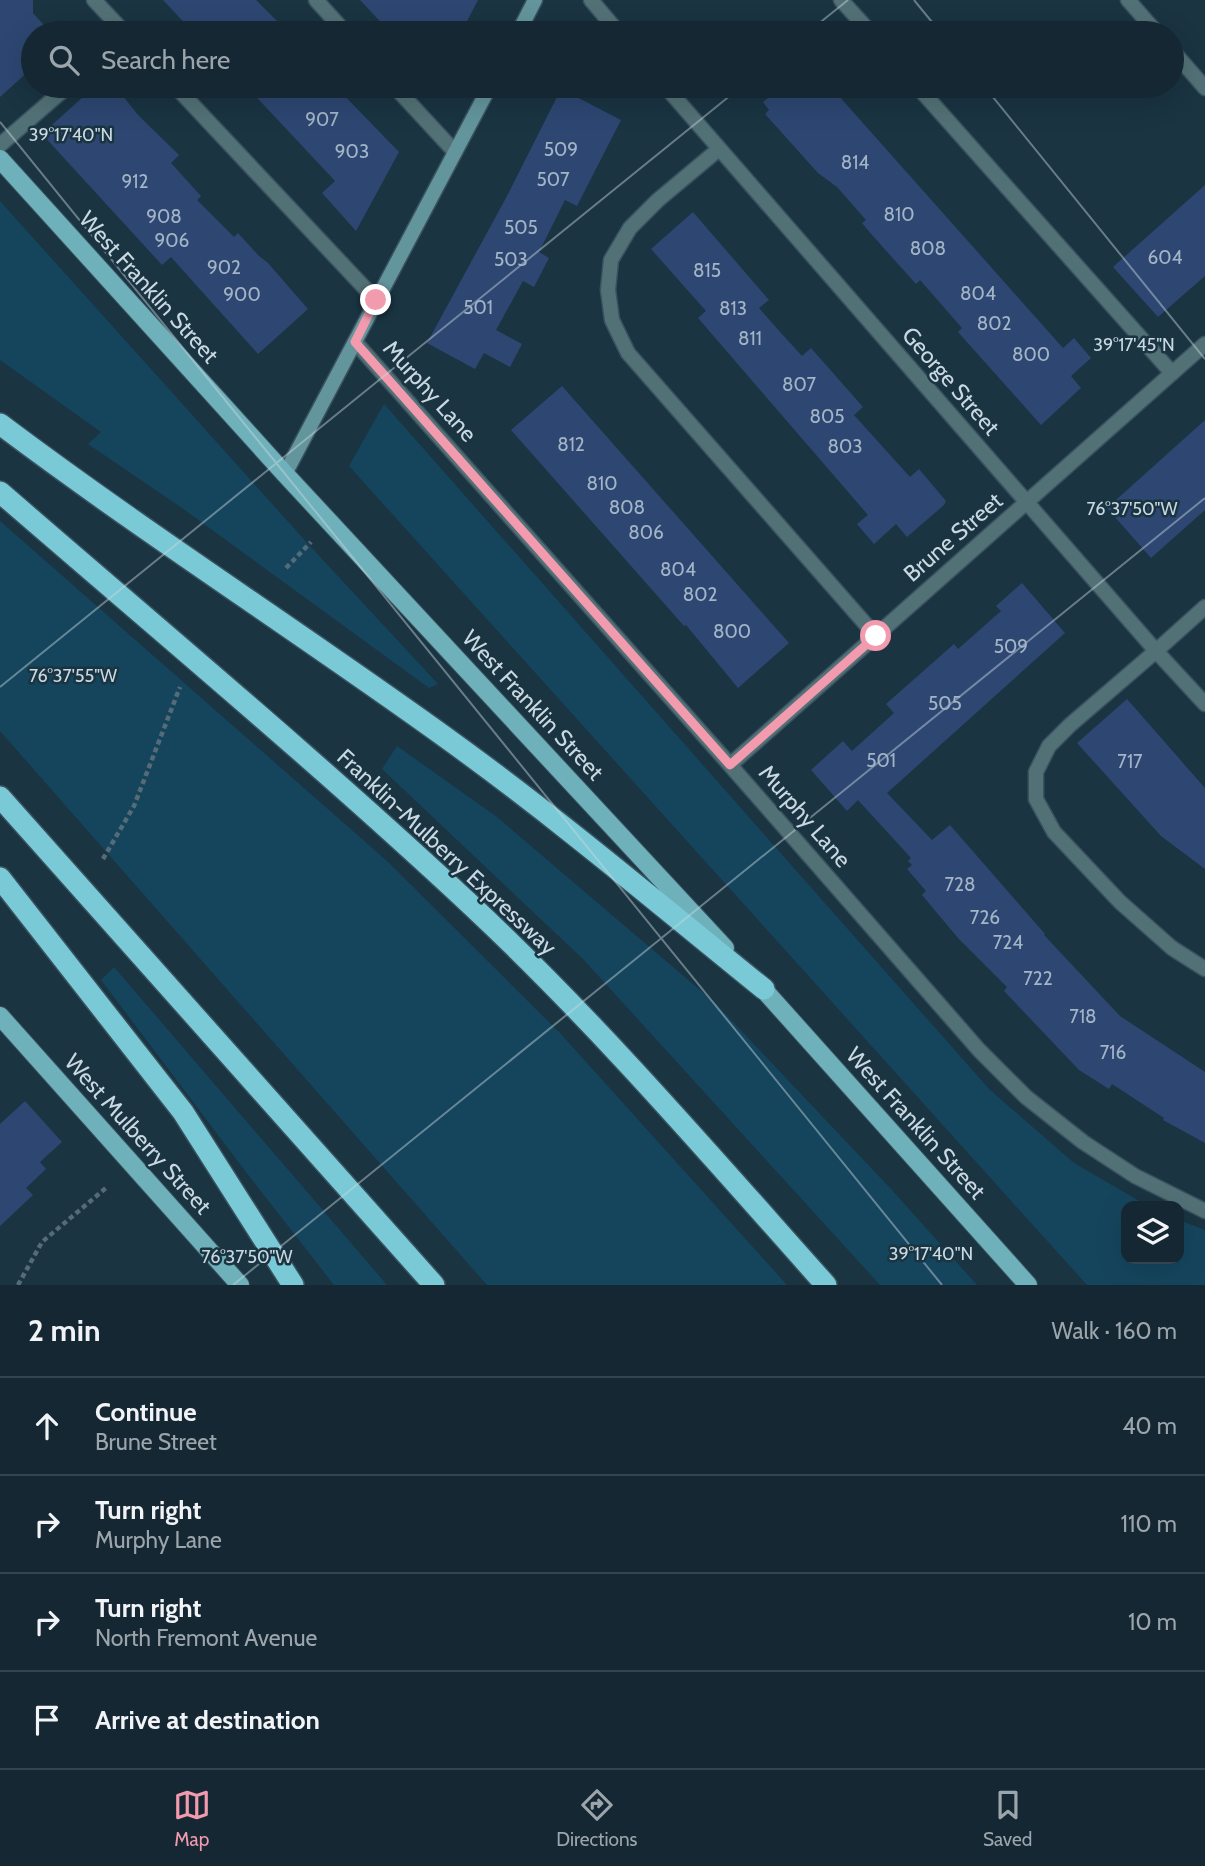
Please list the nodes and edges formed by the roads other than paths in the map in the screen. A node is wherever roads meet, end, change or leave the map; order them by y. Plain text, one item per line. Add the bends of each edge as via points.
1 (94, 0) edge
2 (316, 0) edge
3 (536, 0) edge
4 (591, 0) edge
5 (841, 0) edge
6 (1128, 0) edge
7 (114, 21) edge
8 (335, 21) edge
9 (525, 21) edge
10 (609, 21) edge
11 (860, 21) edge
12 (1146, 21) edge
13 (1184, 64) edge
14 (1205, 88) edge
15 (54, 98) edge
16 (186, 98) edge
17 (405, 98) edge
18 (484, 98) edge
19 (675, 98) edge
20 (928, 98) edge
21 (0, 145) edge
22 (719, 149) junction
23 (455, 152) junction
24 (0, 159) edge
25 (376, 300) junction
26 (355, 342) junction
27 (1205, 344) edge
28 (1172, 373) junction
29 (0, 424) edge
30 (285, 474) junction
31 (0, 492) edge
32 (1027, 502) junction
33 (1205, 607) edge
34 (876, 636) junction
35 (1156, 652) junction
36 (1205, 704) edge
37 (730, 765) junction
38 (0, 797) edge
39 (0, 878) edge
40 (1205, 969) edge
41 (764, 989) junction
42 (1, 1021) edge
43 (1205, 1211) edge
44 (240, 1285) edge
45 (293, 1285) edge
46 (434, 1285) edge
47 (825, 1285) edge
48 (1028, 1285) edge

1 - 7 street
2 - 8 street
3 - 9 main road
4 - 10 street
5 - 11 street
6 - 12 street
13 - 14 street
15 - 21 street
16 - 25 street
17 - 23 street
18 - 23 main road
19 - 22 street, George Street
20 - 28 street
22 - 32 street, George Street
22 - 34 street via 630,228 611,260 612,320 628,353
23 - 25 main road
24 - 30 main road, West Franklin Street
25 - 26 main road
26 - 30 main road
26 - 37 street, Murphy Lane
27 - 28 street, Brune Street
28 - 32 street, Brune Street
29 - 41 highway via 445,737
30 - 41 main road, West Franklin Street
31 - 47 highway, Franklin-Mulberry Expressway via 474,907 584,1017
32 - 34 street, Brune Street
32 - 35 street, George Street
33 - 35 street
34 - 37 street, Brune Street
35 - 36 street, George Street
35 - 40 street via 1049,747 1036,772 1035,799 1054,832 1120,902
37 - 43 street, Murphy Lane via 979,1050 1026,1097 1135,1177
38 - 46 highway
39 - 45 highway via 183,1112
41 - 48 main road, West Franklin Street
42 - 44 main road, West Mulberry Street

